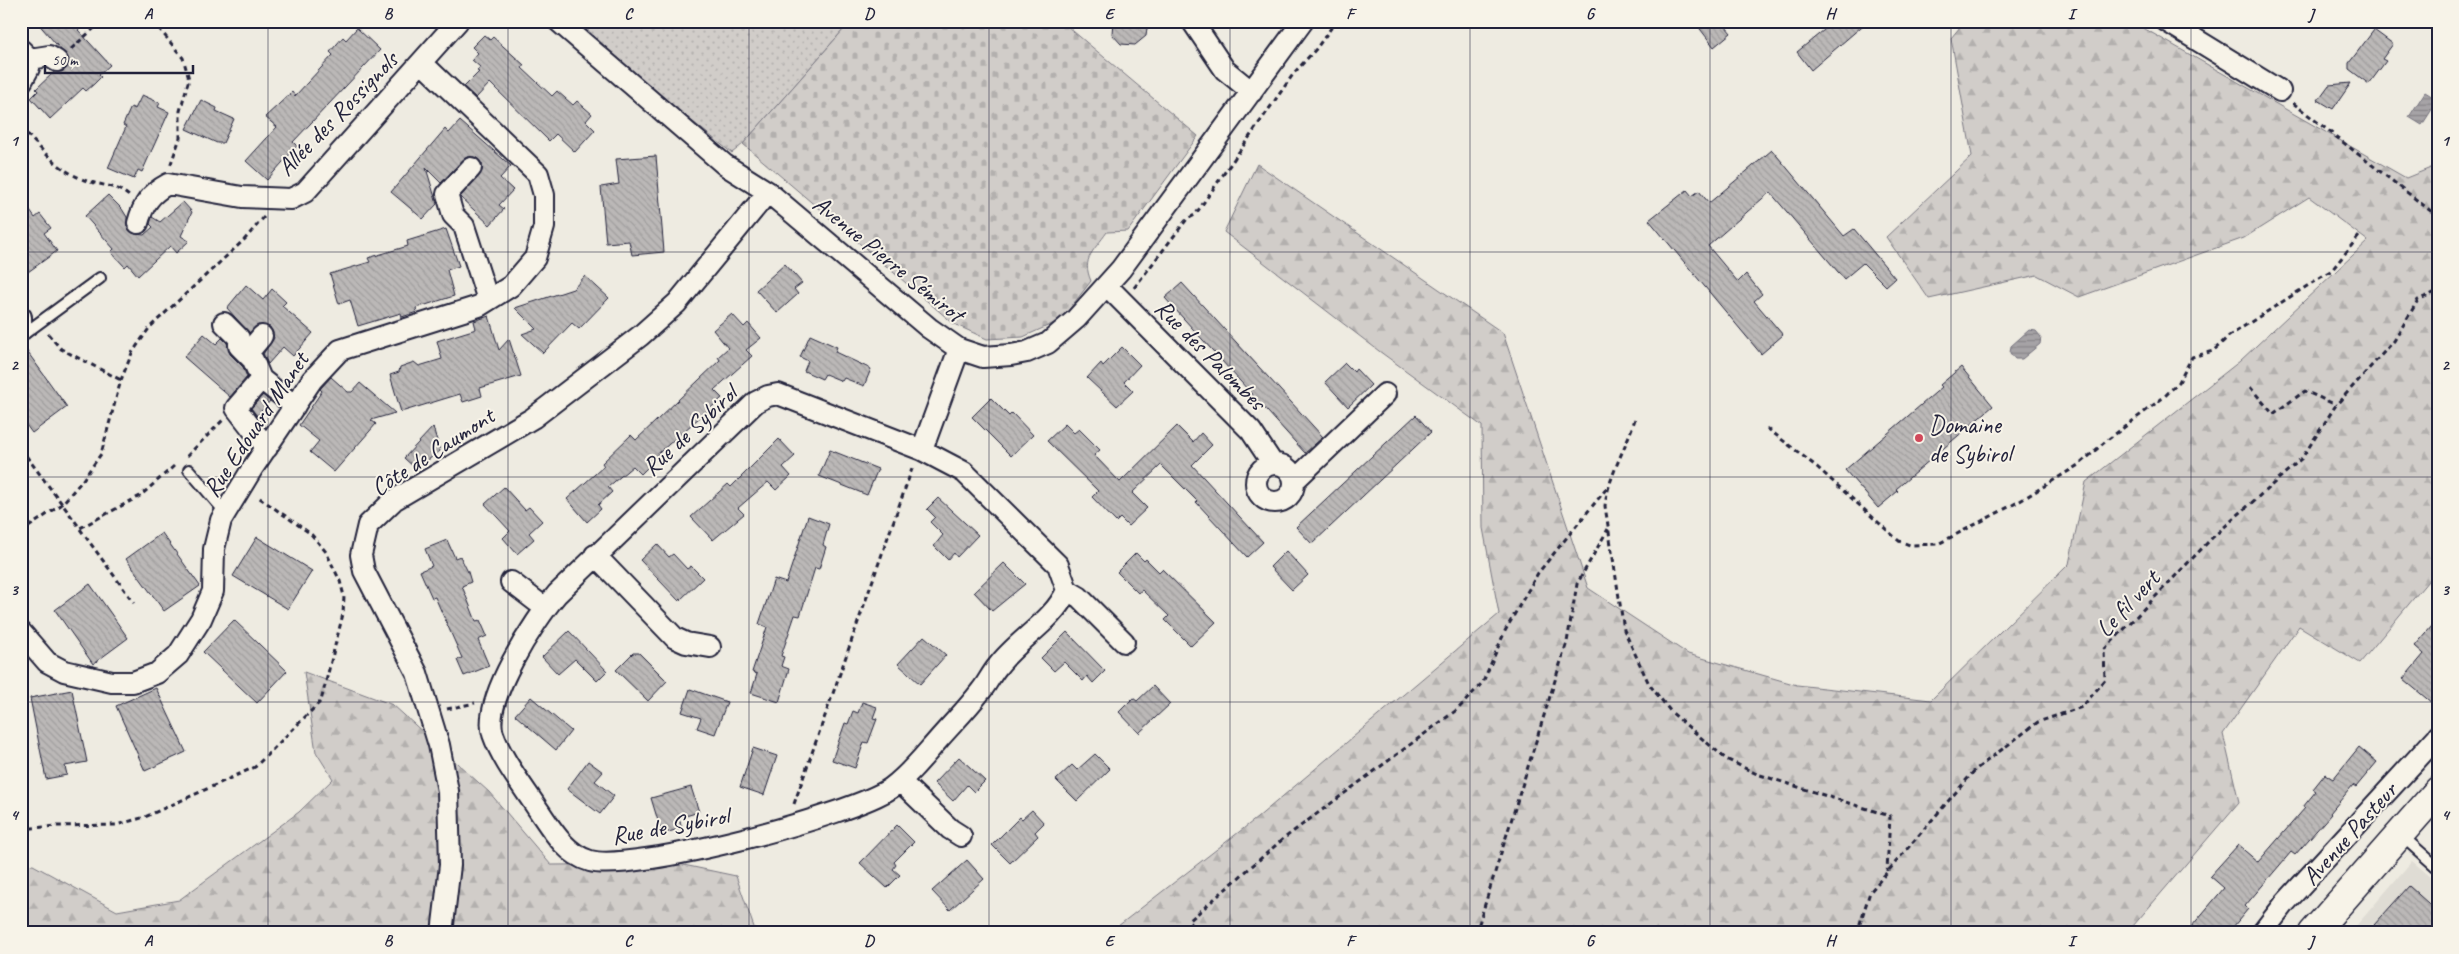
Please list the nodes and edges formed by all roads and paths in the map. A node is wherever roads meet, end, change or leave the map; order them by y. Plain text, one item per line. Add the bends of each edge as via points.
1 (102, 21) edge
2 (152, 21) edge
3 (458, 21) edge
4 (558, 21) edge
5 (1192, 21) edge
6 (1303, 21) edge
7 (1336, 21) edge
8 (2166, 21) edge
9 (25, 54) edge
10 (57, 61) joint
11 (422, 63) junction
12 (22, 81) edge
13 (2280, 91) joint
14 (1252, 92) junction
15 (21, 127) edge
16 (471, 168) dead end
17 (168, 184) junction
18 (768, 192) junction
19 (273, 198) junction
20 (2438, 214) edge
21 (140, 216) joint
22 (2359, 236) dead end
23 (100, 278) dead end
24 (2438, 291) edge
25 (1113, 292) junction
26 (488, 300) junction
27 (27, 323) edge
28 (224, 323) dead end
29 (21, 336) edge
30 (262, 336) dead end
31 (959, 349) junction
32 (247, 354) junction
33 (261, 379) junction
34 (121, 380) junction
35 (2250, 386) dead end
36 (1384, 394) dead end
37 (2336, 405) junction
38 (294, 406) junction
39 (236, 408) junction
40 (1635, 419) dead end
41 (1767, 428) dead end
42 (267, 448) junction
43 (21, 449) edge
44 (921, 449) junction
45 (1272, 464) junction
46 (189, 470) dead end
47 (1295, 480) junction
48 (242, 486) junction
49 (1607, 488) junction
50 (62, 505) junction
51 (226, 513) junction
52 (80, 528) junction
53 (1609, 528) junction
54 (21, 532) edge
55 (595, 555) junction
56 (511, 582) dead end
57 (1067, 590) junction
58 (134, 603) dead end
59 (545, 608) junction
60 (24, 642) edge
61 (1124, 642) dead end
62 (710, 647) dead end
63 (2438, 736) edge
64 (900, 781) junction
65 (2438, 791) edge
66 (786, 827) junction
67 (21, 829) edge
68 (2399, 834) junction
69 (961, 836) dead end
70 (2438, 868) edge
71 (1887, 872) junction
72 (442, 933) edge
73 (1199, 933) edge
74 (1476, 933) edge
75 (1858, 933) edge
76 (2262, 933) edge
77 (2313, 933) edge

1 - 10 path
2 - 17 path via 183,58 189,79 180,111 180,138 170,164
3 - 11 street, Allée des Rossignols
4 - 18 street, Avenue Pierre Sémirot via 725,164
5 - 14 street via 1225,70
6 - 14 street, Avenue Pierre Sémirot
7 - 25 path via 1251,131 1196,215 1187,219 1136,286
8 - 13 street
9 - 10 street via 48,56
9 - 12 street via 29,68
11 - 19 street, Allée des Rossignols via 305,192 291,199
11 - 26 street, Rue Edouard Manet via 538,174 544,195 544,227 535,258 511,286
13 - 20 path via 2309,117
14 - 25 street, Avenue Pierre Sémirot
15 - 21 path via 63,170 83,180 122,189
16 - 26 street via 447,194 453,215 464,226
17 - 19 street, Allée des Rossignols via 242,197
17 - 21 street via 158,190
18 - 31 street, Avenue Pierre Sémirot via 929,328
18 - 72 street, Côte de Caumont via 677,303 640,336 533,418 394,500 368,525 361,555 364,571 417,673 431,714 448,791 450,864
19 - 34 path via 262,221 245,239 150,327 132,353
22 - 41 path via 2332,270 2228,336 2213,351 2192,357 2179,382 2164,397 2106,440 2080,464 2020,501 1938,544 1910,545 1899,541 1817,467
23 - 27 lane
24 - 37 path, Le fil vert via 2418,300 2394,341
25 - 31 street, Avenue Pierre Sémirot via 1048,343 1027,352 983,357
25 - 45 street, Rue des Palombes via 1251,431
26 - 38 street, Rue Edouard Manet via 340,350 312,380
27 - 29 lane
27 - 34 path via 61,349
28 - 32 street via 239,338 239,346
30 - 32 street
31 - 44 street
32 - 33 street
33 - 38 street
33 - 39 street
34 - 50 path via 101,454
35 - 37 path via 2273,414 2305,391
36 - 47 street
37 - 71 path, Le fil vert via 2302,458 2212,538 2104,650 2105,680 2082,707 2038,722 1975,770
38 - 42 street, Rue Edouard Manet
39 - 42 street
39 - 52 path via 200,445 140,496
40 - 49 path
42 - 48 street, Rue Edouard Manet
43 - 50 path
44 - 55 street, Rue de Sybirol via 778,394 768,396 756,402
44 - 57 street, Rue de Sybirol via 964,472 1058,565
44 - 66 path via 874,572
45 - 47 street via 1283,465
45 - 47 street via 1263,468 1256,479 1256,490 1262,498 1270,502 1285,500 1293,492
46 - 51 lane
48 - 51 street, Rue Edouard Manet
48 - 67 path via 311,534 333,565 344,596 343,614 321,701 255,768 145,817 116,825
49 - 53 path via 1605,506
49 - 73 path via 1538,573 1482,682 1458,709 1283,839 1241,875 1189,921
50 - 52 path
50 - 54 path
51 - 60 street, Rue Edouard Manet via 221,520 214,549 213,592 202,619 178,655 157,673 133,682 84,677 48,662
52 - 58 path
53 - 71 path via 1624,630 1649,684 1671,712 1726,759 1757,774 1890,816
53 - 74 path via 1577,584 1568,642
55 - 59 street, Rue de Sybirol
55 - 62 street via 675,638
56 - 59 street
57 - 61 street via 1079,597
57 - 64 street, Rue de Sybirol via 1062,602 1013,648 981,692
59 - 66 street, Rue de Sybirol via 498,692 491,718 493,733 505,756 555,835 571,851 589,861 606,864 707,848
63 - 76 street, Avenue Pasteur via 2286,902
64 - 66 street, Rue de Sybirol via 870,800
64 - 69 street
65 - 68 main road, Avenue Pasteur
68 - 70 lane
68 - 77 main road, Avenue Pasteur
71 - 75 path, Le fil vert via 1870,892

